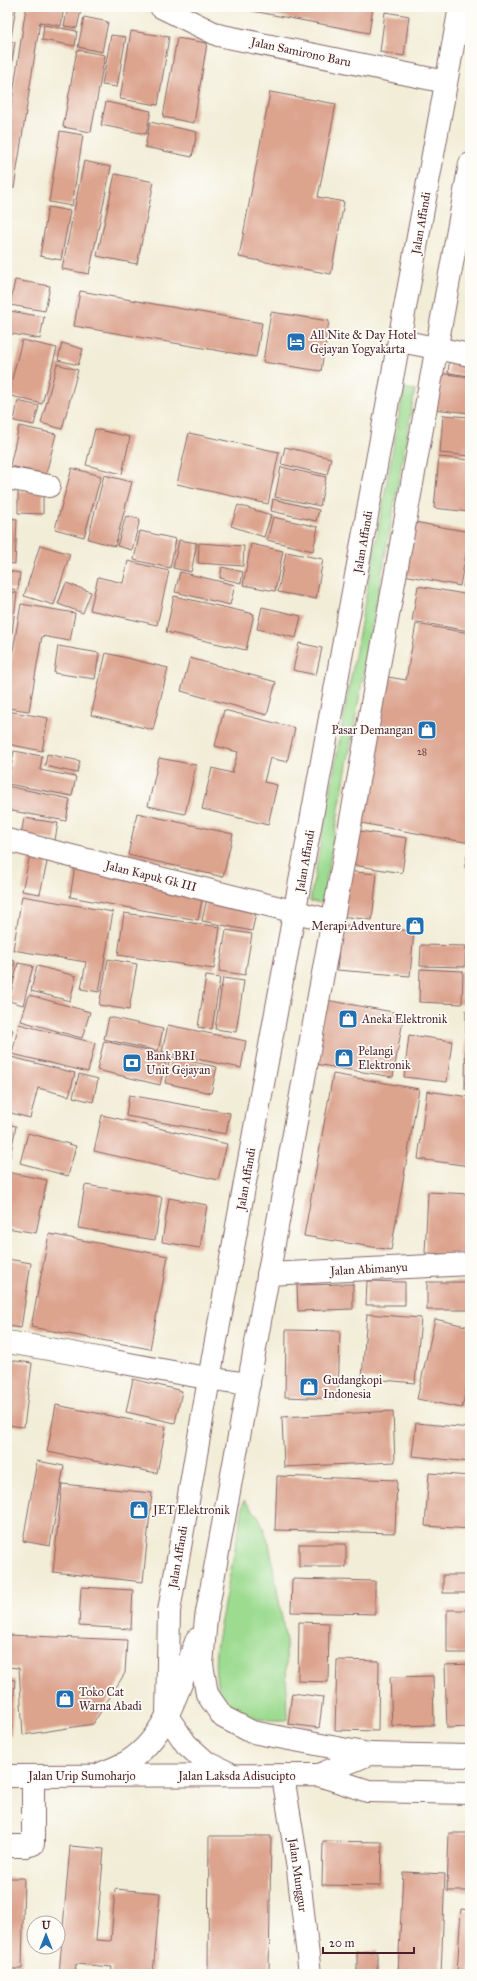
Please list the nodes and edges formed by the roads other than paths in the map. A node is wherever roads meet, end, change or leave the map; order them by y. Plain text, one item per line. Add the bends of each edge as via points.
1 (161, 7) edge
2 (460, 7) edge
3 (446, 82) junction
4 (470, 164) edge
5 (400, 341) junction
6 (436, 348) junction
7 (470, 355) edge
8 (7, 478) edge
9 (49, 486) dead end
10 (7, 840) edge
11 (296, 912) junction
12 (333, 921) junction
13 (470, 1264) edge
14 (268, 1274) junction
15 (7, 1342) edge
16 (209, 1379) junction
17 (249, 1384) junction
18 (206, 1618) junction
19 (167, 1716) junction
20 (368, 1754) junction
21 (470, 1756) edge
22 (319, 1775) junction
23 (7, 1776) edge
24 (33, 1776) junction
25 (95, 1776) junction
26 (156, 1776) joint
27 (234, 1776) junction
28 (283, 1776) junction
29 (470, 1792) edge
30 (7, 1846) edge
31 (310, 1974) edge

1 - 3 main road, Jalan Samirono Baru via 218,35
2 - 3 main road, Jalan Affandi
3 - 5 main road, Jalan Affandi
4 - 6 main road
5 - 6 main road
5 - 11 main road, Jalan Affandi
6 - 7 main road
6 - 12 main road
8 - 9 main road
10 - 11 main road, Jalan Kapuk Gk III
11 - 12 main road, Jalan Kapuk Gk III
11 - 16 main road, Jalan Affandi
12 - 14 main road
13 - 14 main road, Jalan Abimanyu
14 - 17 main road
15 - 16 main road
16 - 17 main road
16 - 19 main road, Jalan Affandi via 169,1611
17 - 18 main road
18 - 19 main road
18 - 20 main road via 202,1664 207,1694 223,1717 252,1732
19 - 25 main road via 149,1742 127,1762
19 - 27 main road via 186,1744 206,1762
20 - 21 main road, Jalan Laksda Adisucipto
20 - 22 main road, Jalan Laksda Adisucipto
22 - 28 main road, Jalan Laksda Adisucipto
22 - 29 main road, Jalan Laksda Adisucipto via 368,1791
23 - 24 main road, Jalan Urip Sumoharjo
24 - 25 main road, Jalan Urip Sumoharjo
24 - 30 main road via 33,1844
25 - 26 main road, Jalan Urip Sumoharjo
26 - 27 main road, Jalan Laksda Adisucipto
27 - 28 main road, Jalan Laksda Adisucipto
28 - 31 main road, Jalan Munggur via 298,1869

